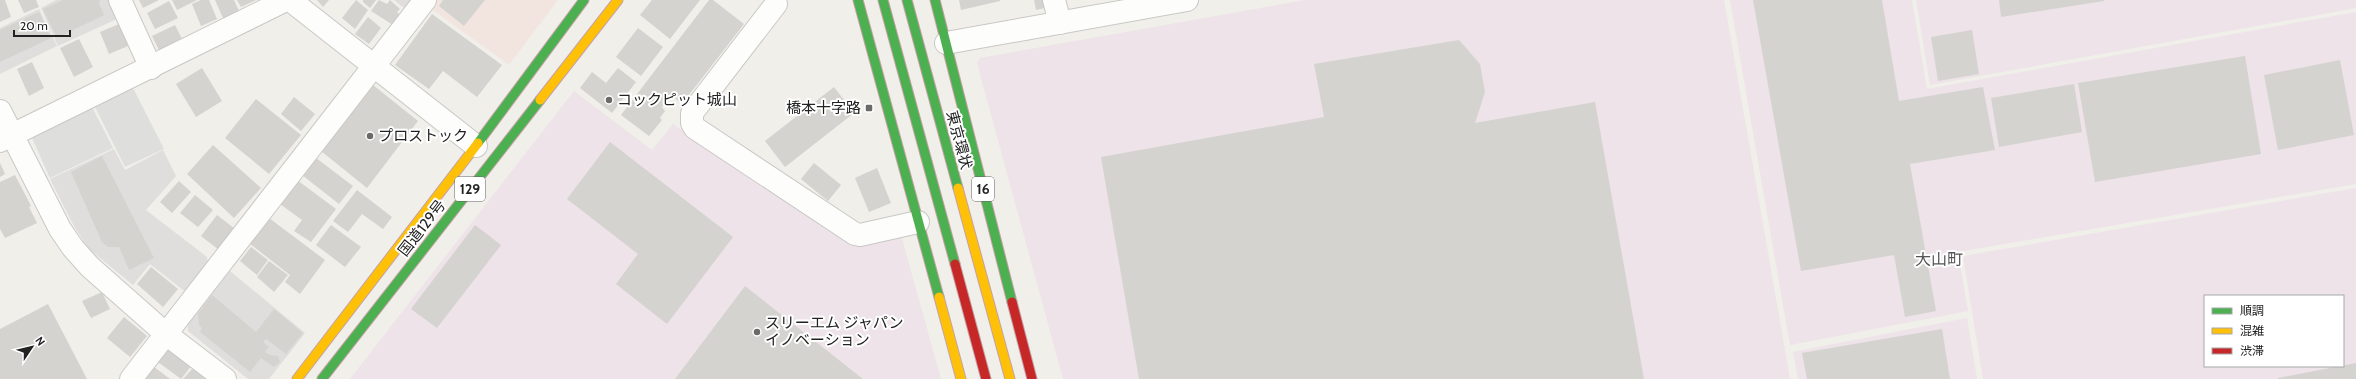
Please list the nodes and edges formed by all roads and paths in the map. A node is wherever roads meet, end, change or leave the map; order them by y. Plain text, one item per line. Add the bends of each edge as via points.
1 (120, 0) edge
2 (286, 0) edge
3 (290, 0) edge
4 (425, 0) edge
5 (584, 0) edge
6 (618, 0) edge
7 (858, 0) edge
8 (883, 0) edge
9 (907, 0) edge
10 (934, 0) edge
11 (1054, 0) edge
12 (1187, 0) edge
13 (779, 1) edge
14 (1060, 23) junction
15 (946, 43) junction
16 (373, 67) junction
17 (151, 68) junction
18 (0, 111) edge
19 (6, 138) edge
20 (476, 146) junction
21 (918, 222) junction
22 (166, 334) junction
23 (131, 379) edge
24 (224, 379) edge
25 (297, 379) edge
26 (322, 379) edge
27 (962, 379) edge
28 (986, 379) edge
29 (1010, 379) edge
30 (1032, 379) edge

1 - 17 street
2 - 17 street
3 - 16 street
4 - 16 street
5 - 20 highway, 国道129号 / 129
6 - 26 highway, 国道129号 / 129
7 - 21 highway
8 - 28 highway
9 - 29 highway, 東京環状 / 16
10 - 15 highway, 16
11 - 14 street
12 - 14 street
13 - 21 street via 692,113 692,124 855,234
14 - 15 street
15 - 30 highway, 16
16 - 20 street
16 - 22 street
17 - 19 street
18 - 19 street
19 - 22 street via 73,248 90,267
20 - 25 highway, 国道129号 / 129
21 - 27 highway
22 - 23 street
22 - 24 street

